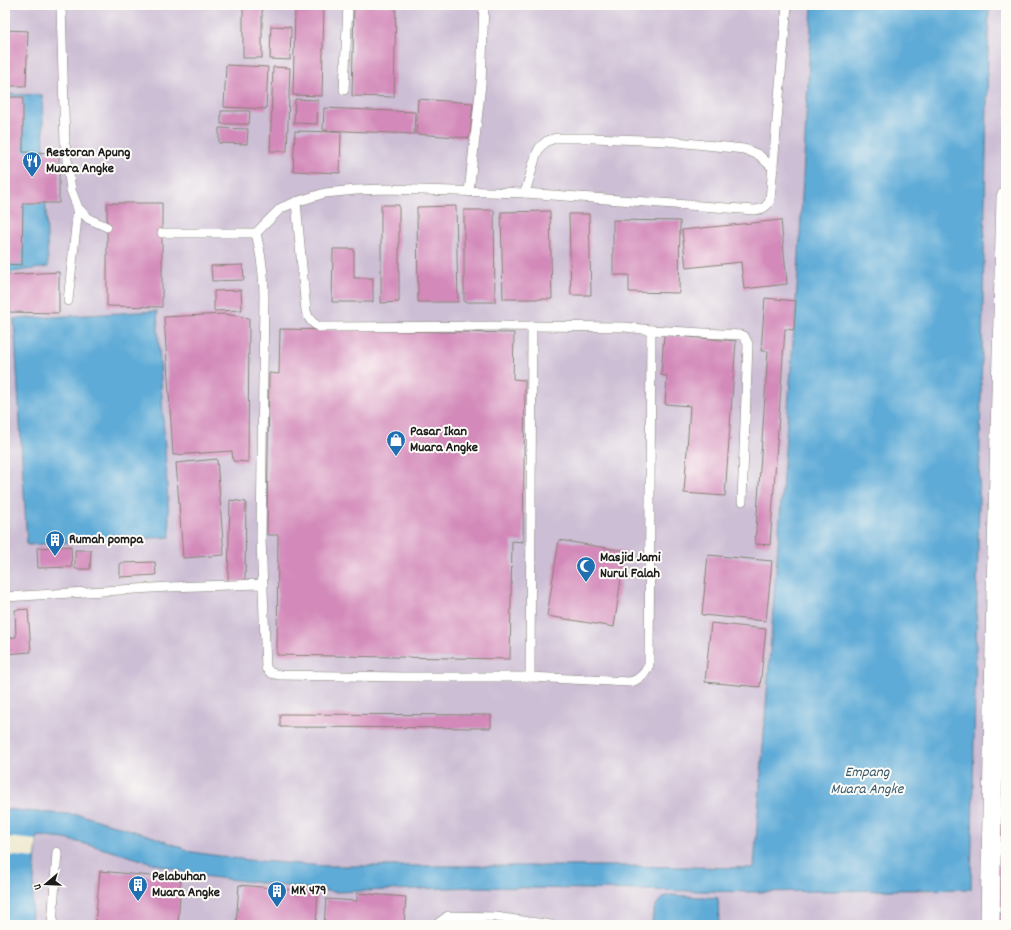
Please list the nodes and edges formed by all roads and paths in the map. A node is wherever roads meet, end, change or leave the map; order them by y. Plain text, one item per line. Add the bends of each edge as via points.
1 (61, 5) edge
2 (348, 5) edge
3 (484, 5) edge
4 (787, 5) edge
5 (344, 90) dead end
6 (773, 168) junction
7 (469, 192) junction
8 (525, 193) junction
9 (1006, 197) edge
10 (296, 202) junction
11 (78, 208) junction
12 (107, 227) dead end
13 (162, 233) dead end
14 (256, 233) junction
15 (68, 301) dead end
16 (532, 326) junction
17 (651, 330) junction
18 (1004, 359) edge
19 (742, 501) dead end
20 (263, 584) junction
21 (1001, 592) edge
22 (5, 597) edge
23 (530, 677) junction
24 (999, 797) edge
25 (57, 852) dead end
26 (495, 921) edge
27 (52, 925) edge
28 (436, 925) edge
29 (551, 925) edge
30 (990, 925) edge

1 - 11 lane via 65,144 71,190
2 - 5 lane
3 - 7 lane via 481,84
4 - 6 lane
6 - 8 lane via 768,204 755,210
6 - 8 lane via 759,155 744,149 667,141 556,138 547,141 536,154
7 - 8 lane
7 - 10 lane via 356,190 325,193
9 - 18 street
10 - 14 lane via 281,208
10 - 16 lane via 306,311 314,324
11 - 12 lane via 89,219
11 - 15 lane
13 - 14 lane
14 - 20 lane via 261,252 264,296 261,539
16 - 17 lane via 625,327
16 - 23 lane
17 - 19 lane via 744,336 748,344
17 - 23 lane via 649,664 645,673 630,682
18 - 21 street
20 - 22 lane
20 - 23 lane via 266,666 273,674
21 - 24 street
24 - 30 street
25 - 27 lane
26 - 28 lane via 448,916
26 - 29 lane

